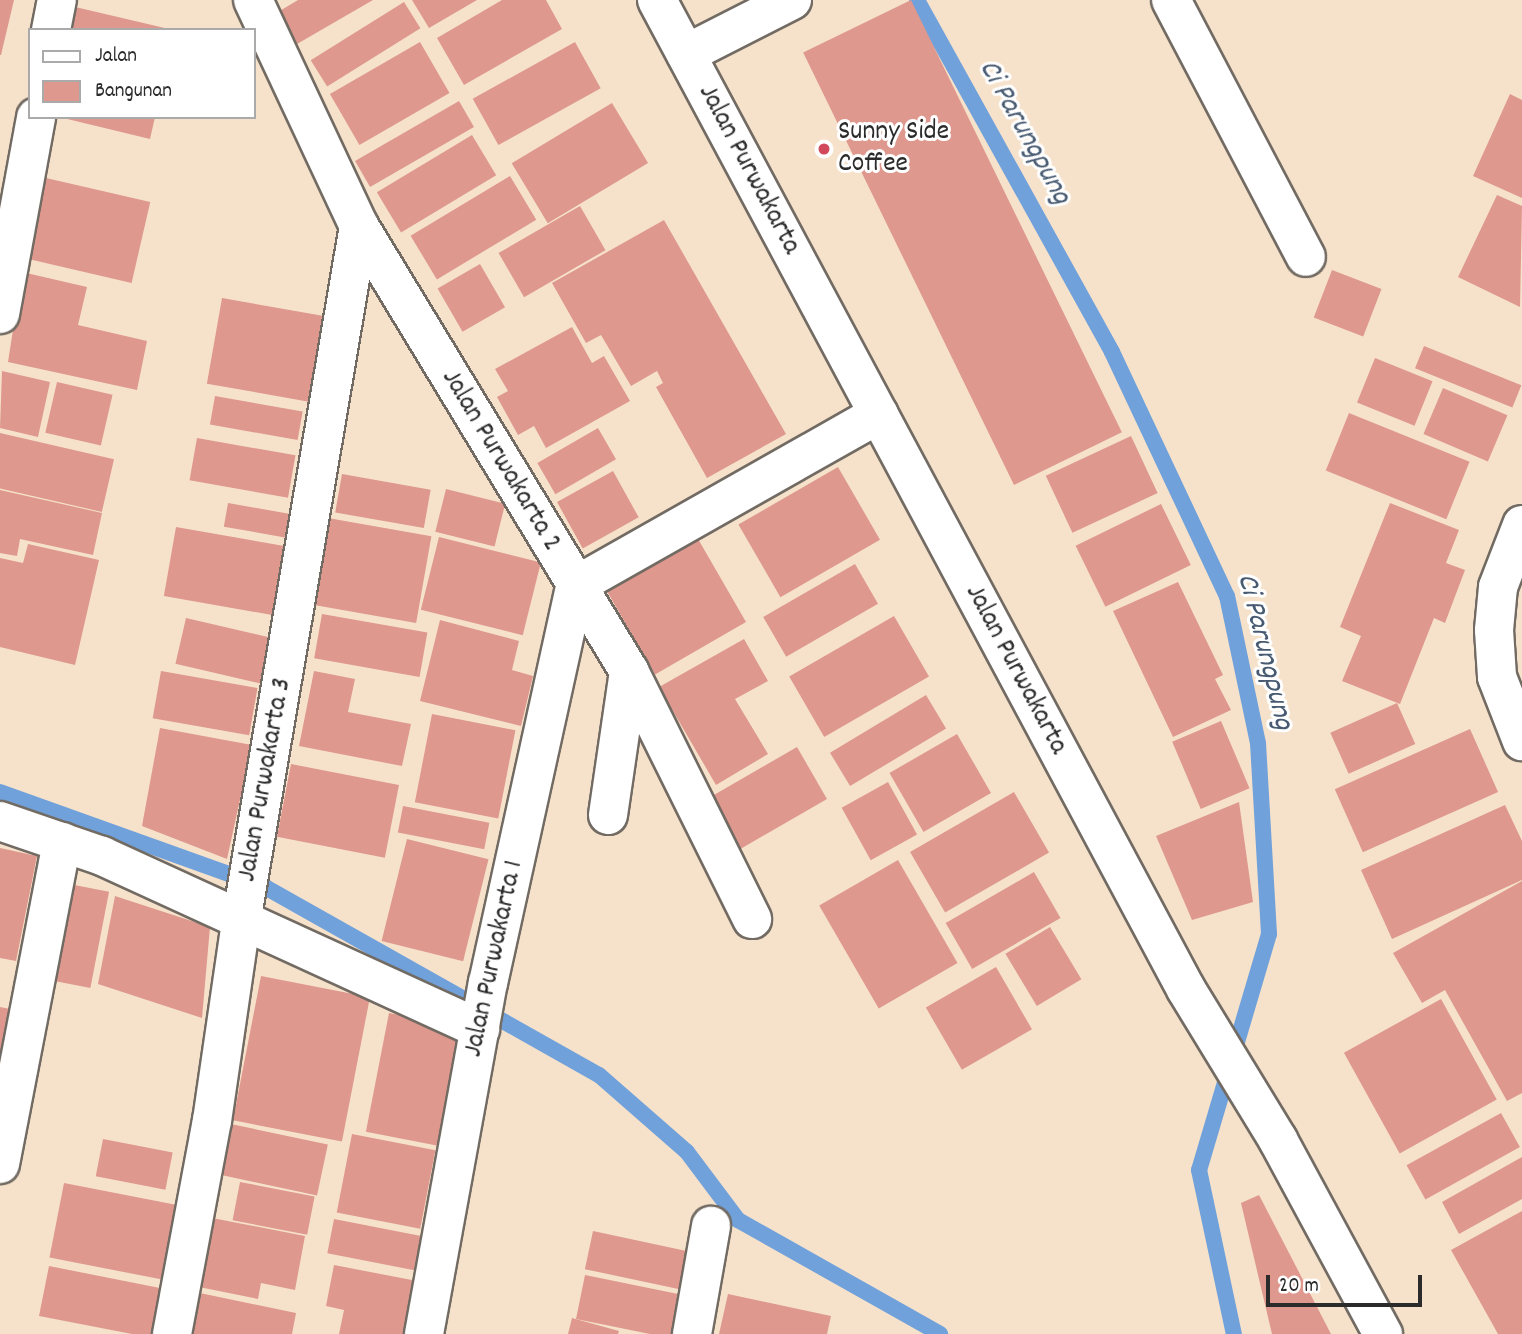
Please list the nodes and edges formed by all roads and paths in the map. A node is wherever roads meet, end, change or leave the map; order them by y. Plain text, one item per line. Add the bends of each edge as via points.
1 (57, 0) edge
2 (253, 0) edge
3 (657, 0) edge
4 (792, 0) edge
5 (1171, 0) edge
6 (51, 28) edge
7 (686, 54) junction
8 (36, 119) edge
9 (359, 226) junction
10 (1306, 257) dead end
11 (0, 314) edge
12 (879, 414) junction
13 (1522, 525) edge
14 (575, 586) junction
15 (629, 671) junction
16 (1522, 741) edge
17 (608, 815) dead end
18 (0, 821) edge
19 (62, 842) junction
20 (246, 893) junction
21 (752, 919) dead end
22 (483, 1011) junction
23 (0, 1164) edge
24 (711, 1226) dead end
25 (172, 1334) edge
26 (424, 1334) edge
27 (692, 1334) edge
28 (1383, 1334) edge

1 - 6 street
2 - 9 street, Jalan Purwakarta 2
3 - 7 street, Jalan Purwakarta
4 - 7 street
5 - 10 street
7 - 12 street, Jalan Purwakarta
8 - 11 street
9 - 14 street, Jalan Purwakarta 2
9 - 20 street, Jalan Purwakarta 3
12 - 14 street
12 - 28 street, Jalan Purwakarta via 1186,989 1278,1140
13 - 16 street via 1498,587 1494,629 1497,677
14 - 15 street, Jalan Purwakarta 2
14 - 22 street, Jalan Purwakarta 1
15 - 17 street
15 - 21 street, Jalan Purwakarta 2
18 - 19 street
19 - 20 street
19 - 23 street
20 - 22 street
20 - 25 street, Jalan Purwakarta 3 via 212,1121
22 - 26 street, Jalan Purwakarta 1
24 - 27 street

